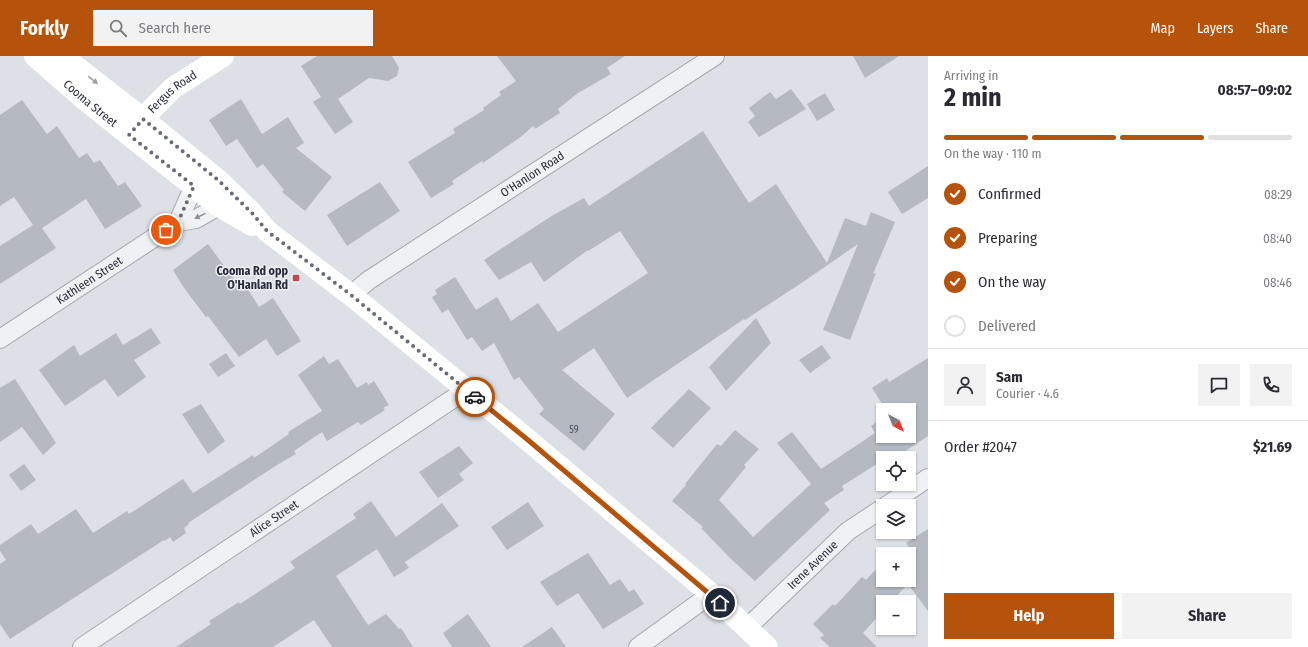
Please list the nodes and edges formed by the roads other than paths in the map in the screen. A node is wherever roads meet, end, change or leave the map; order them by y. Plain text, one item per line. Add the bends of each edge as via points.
1 (35, 56) edge
2 (62, 56) edge
3 (223, 56) edge
4 (715, 56) edge
5 (143, 119) junction
6 (129, 135) junction
7 (194, 186) junction
8 (219, 206) junction
9 (178, 222) junction
10 (267, 231) junction
11 (351, 295) junction
12 (0, 339) edge
13 (466, 390) junction
14 (928, 478) edge
15 (896, 499) edge
16 (876, 513) edge
17 (711, 594) junction
18 (747, 628) junction
19 (82, 647) edge
20 (638, 647) edge
21 (767, 647) edge

1 - 6 main road, Cooma Street
2 -> 5 main road, Cooma Street
3 - 5 main road, Fergus Road via 173,88
4 - 11 street, O'Hanlon Road via 370,280
5 - 6 main road, Fergus Road
5 - 10 main road, Cooma Street via 218,180
6 - 7 main road, Cooma Street
7 - 8 main road, Cooma Street
7 - 9 street
8 -> 9 street, Kathleen Street via 196,219
8 - 10 main road, Cooma Street via 248,224
9 - 12 street, Kathleen Street
10 - 11 main road, Cooma Street
11 - 13 main road, Cooma Street
13 - 17 main road, Cooma Street
13 - 19 street, Alice Street
14 - 15 street
16 - 18 street, Irene Avenue via 848,531
17 - 18 main road, Cooma Street
17 - 20 street
18 - 21 main road, Cooma Street

